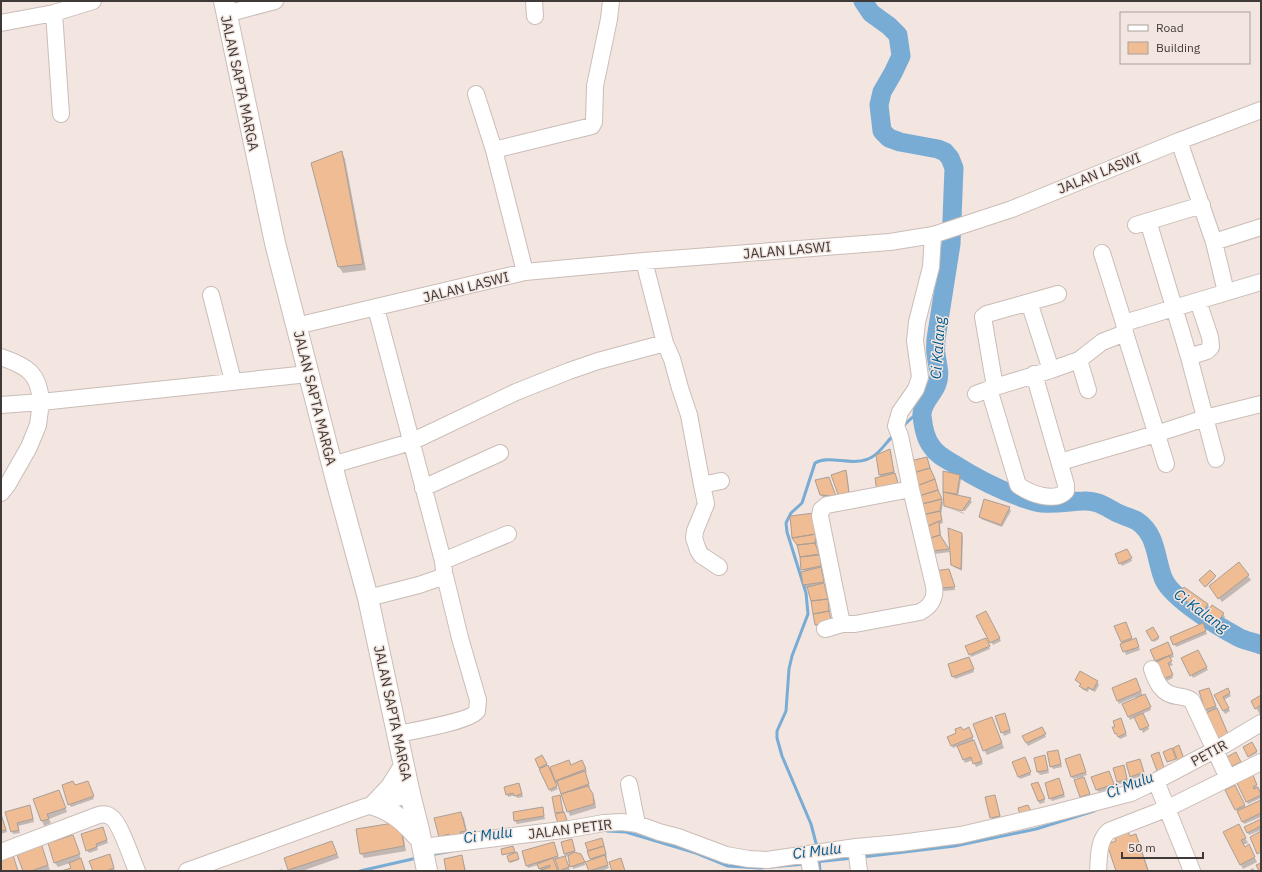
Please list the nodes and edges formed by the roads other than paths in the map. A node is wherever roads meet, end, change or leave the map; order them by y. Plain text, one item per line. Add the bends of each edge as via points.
1 (93, 1) edge
2 (275, 1) edge
3 (611, 1) edge
4 (225, 8) edge
5 (54, 13) junction
6 (1, 23) edge
7 (476, 94) dead end
8 (1261, 110) edge
9 (61, 114) dead end
10 (1179, 141) junction
11 (494, 150) junction
12 (1202, 205) junction
13 (1261, 228) edge
14 (937, 234) junction
15 (1214, 242) junction
16 (1102, 253) dead end
17 (644, 261) junction
18 (525, 272) junction
19 (1261, 282) edge
20 (1226, 292) junction
21 (1058, 294) dead end
22 (211, 295) dead end
23 (1198, 301) junction
24 (1029, 302) junction
25 (1173, 307) junction
26 (376, 308) junction
27 (296, 326) junction
28 (1125, 328) junction
29 (665, 343) junction
30 (1, 357) edge
31 (1189, 358) junction
32 (1078, 360) junction
33 (1050, 370) junction
34 (308, 374) junction
35 (1034, 374) junction
36 (233, 381) junction
37 (987, 390) junction
38 (1088, 390) dead end
39 (41, 402) junction
40 (1261, 404) edge
41 (1, 405) edge
42 (1205, 418) junction
43 (1156, 434) junction
44 (411, 442) junction
45 (500, 453) dead end
46 (1216, 459) dead end
47 (1060, 462) junction
48 (1166, 464) dead end
49 (332, 465) junction
50 (721, 481) dead end
51 (702, 485) junction
52 (423, 488) junction
53 (910, 489) junction
54 (1, 493) edge
55 (508, 534) dead end
56 (719, 567) dead end
57 (444, 569) junction
58 (368, 598) junction
59 (842, 624) junction
60 (825, 629) dead end
61 (1152, 668) dead end
62 (1261, 723) edge
63 (398, 734) junction
64 (1217, 755) junction
65 (1261, 762) edge
66 (404, 766) junction
67 (1228, 778) junction
68 (629, 784) dead end
69 (1161, 792) junction
70 (410, 794) junction
71 (374, 804) junction
72 (637, 824) junction
73 (422, 846) junction
74 (1, 852) edge
75 (858, 858) edge
76 (812, 860) edge
77 (137, 871) edge
78 (187, 871) edge
79 (427, 871) edge
80 (1098, 871) edge
81 (1192, 871) edge

1 - 5 street
2 - 4 street
3 - 11 street via 595,86 592,126
4 - 27 main road, JALAN SAPTA MARGA via 270,222
5 - 6 street
5 - 9 street
7 - 11 street
8 - 10 street, JALAN LASWI
10 - 12 street
10 - 14 street, JALAN LASWI via 1012,209
11 - 18 street
12 - 15 street
12 - 25 street via 1142,223
13 - 15 street
14 - 17 street, JALAN LASWI via 890,242
14 - 53 street via 917,322 915,341 920,377 916,389 900,412 898,431
15 - 20 street
16 - 28 street
17 - 18 street, JALAN LASWI
17 - 29 street
18 - 26 street, JALAN LASWI
19 - 20 street
20 - 23 street
21 - 24 street
22 - 36 street
23 - 25 street
23 - 31 street via 1211,346 1209,350
24 - 33 street
24 - 37 street via 983,316
25 - 28 street
25 - 31 street
26 - 27 street, JALAN LASWI
26 - 44 street
27 - 34 main road, JALAN SAPTA MARGA
28 - 32 street
28 - 43 street
29 - 44 street via 598,361 550,378
29 - 51 street via 689,415
30 - 39 street via 23,365 28,370 38,385
31 - 42 street
32 - 33 street
32 - 38 street
33 - 35 street
34 - 36 street
34 - 49 main road, JALAN SAPTA MARGA
35 - 37 street
35 - 47 street
36 - 39 street
37 - 47 street via 1018,485 1037,494 1051,497 1061,495 1066,488
39 - 41 street
39 - 54 street via 38,425 29,447
40 - 42 street
42 - 43 street
42 - 46 street
43 - 47 street
43 - 48 street
44 - 49 street
44 - 52 street
45 - 52 street
49 - 58 main road, JALAN SAPTA MARGA
50 - 51 street
51 - 56 street via 706,504 694,538 701,555
52 - 57 street
53 - 59 street via 827,505 821,510 820,516
53 - 59 street via 934,586 932,602 920,612
55 - 57 street
57 - 58 street via 419,585
57 - 63 street via 478,700 477,711 459,720
58 - 63 main road, JALAN SAPTA MARGA
59 - 60 street
61 - 64 street via 1157,682 1164,691 1192,701
62 - 64 street, PETIR
63 - 66 main road, JALAN SAPTA MARGA
64 - 67 street
64 - 69 street, PETIR
65 - 67 street
66 - 70 main road, JALAN SAPTA MARGA
66 - 71 main road via 391,787
67 - 69 street
68 - 72 street
69 - 75 street, JALAN PETIR via 1131,793 961,835 900,843
69 - 80 street via 1105,834
69 - 81 street
70 - 71 street
70 - 73 main road, JALAN SAPTA MARGA
71 - 73 main road via 386,809 408,825
71 - 78 street
72 - 73 street, JALAN PETIR via 604,823
72 - 76 street, JALAN PETIR via 726,855 748,859
73 - 79 main road, JALAN SAPTA MARGA
74 - 77 street via 106,814 117,823
75 - 76 street, JALAN PETIR

